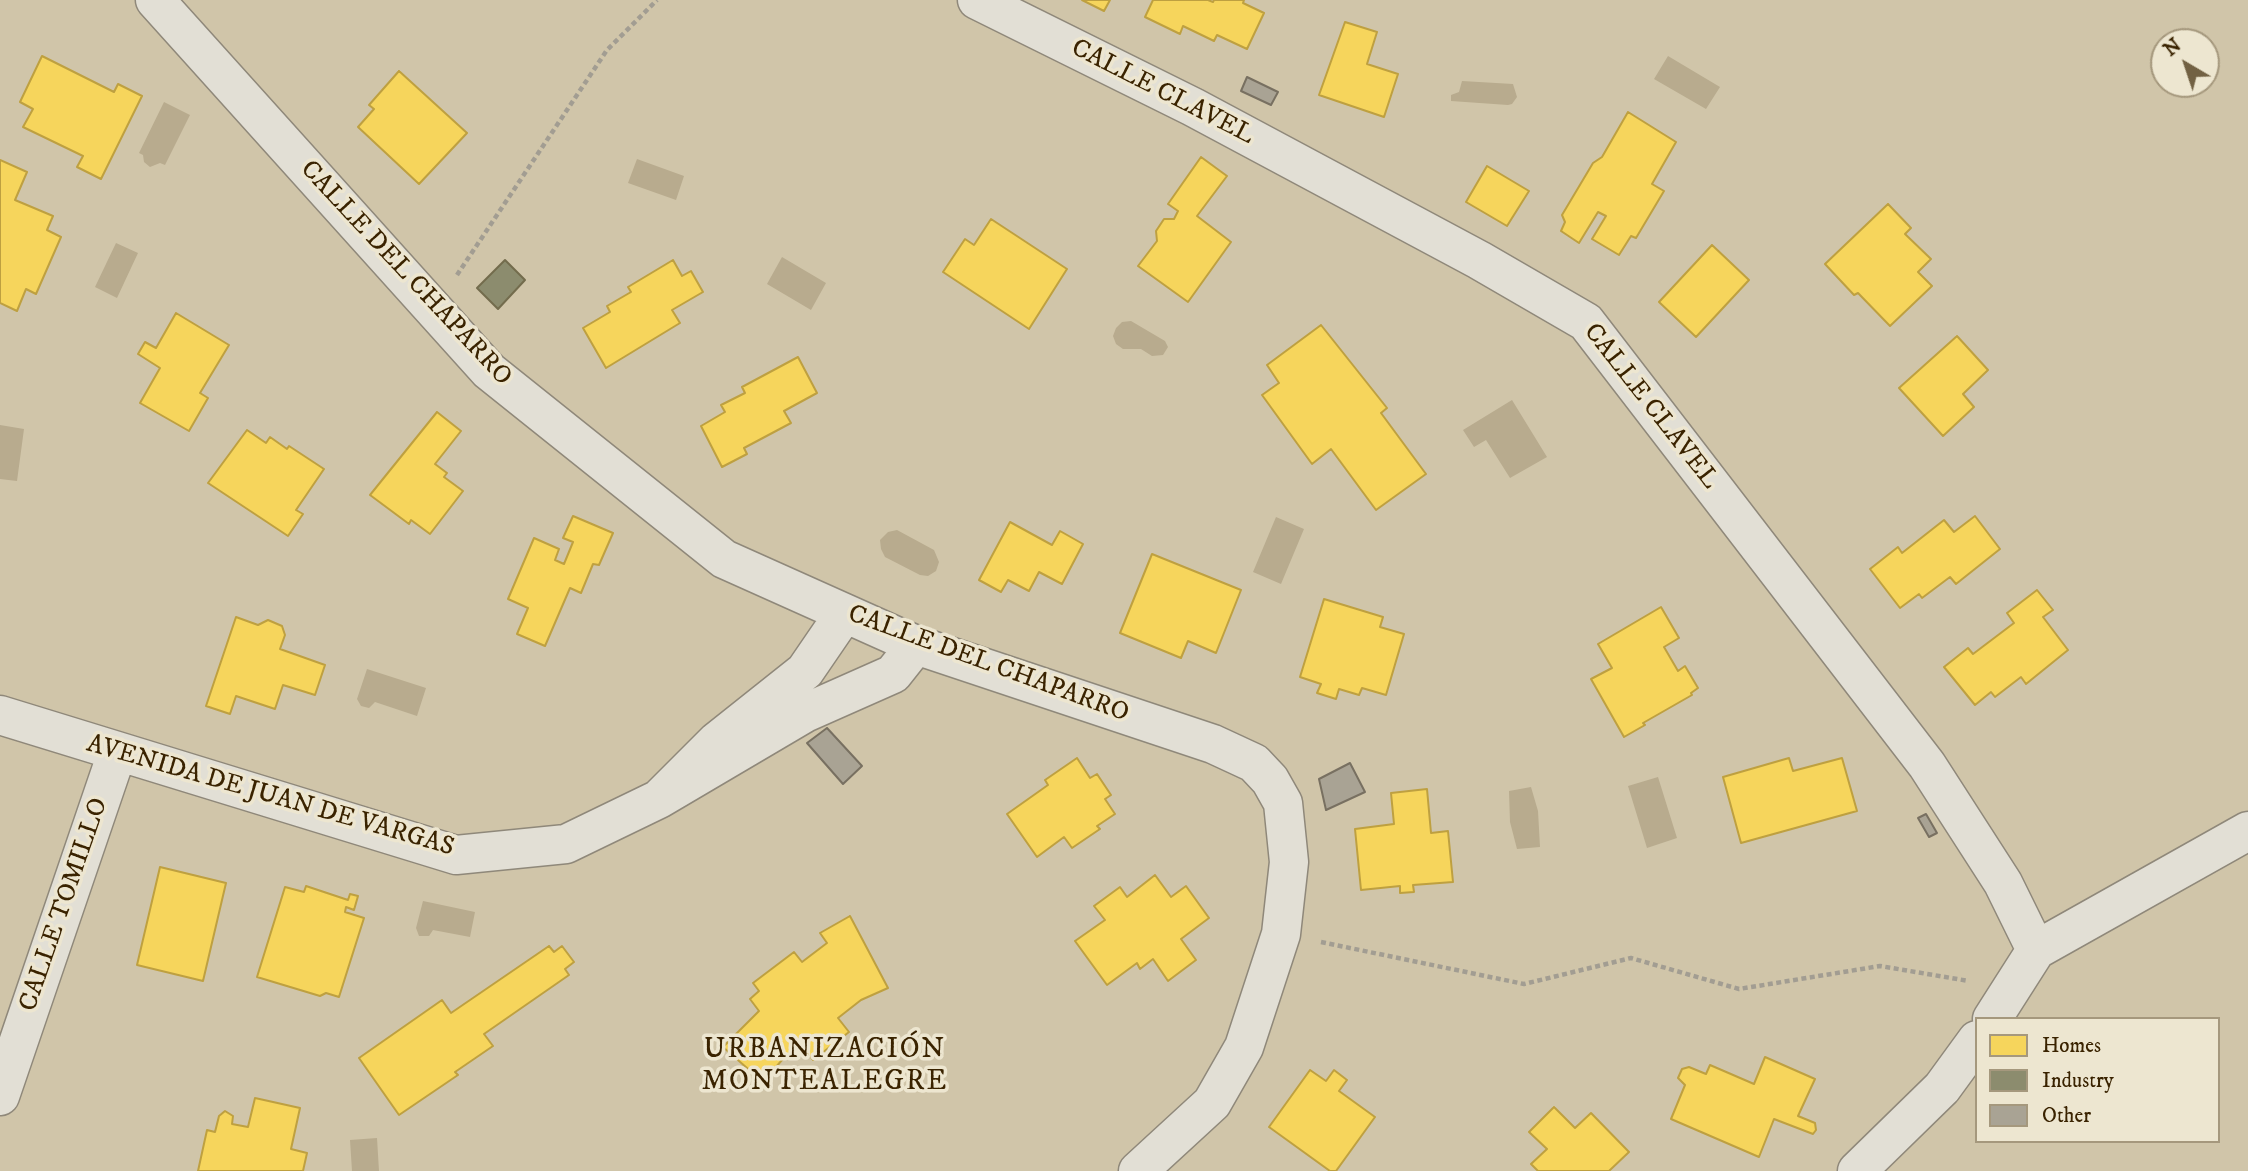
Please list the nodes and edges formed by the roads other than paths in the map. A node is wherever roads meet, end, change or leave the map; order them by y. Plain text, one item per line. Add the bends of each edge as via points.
1 (155, 0) edge
2 (977, 0) edge
3 (844, 614) junction
4 (916, 645) junction
5 (0, 715) edge
6 (117, 753) junction
7 (659, 799) junction
8 (2248, 831) edge
9 (2036, 950) junction
10 (1993, 1017) edge
11 (1975, 1043) edge
12 (0, 1096) edge
13 (1139, 1171) edge
14 (1857, 1171) edge

1 - 3 street, CALLE DEL CHAPARRO via 489,371 724,558
2 - 9 street, CALLE CLAVEL via 1193,107 1586,322 1927,765 2003,883
3 - 4 street, CALLE DEL CHAPARRO
3 - 7 street, AVENIDA DE JUAN DE VARGAS via 806,671 718,741
4 - 7 street, AVENIDA DE JUAN DE VARGAS via 892,674 804,713
4 - 13 street, CALLE DEL CHAPARRO via 1213,744 1254,763 1283,803 1289,862 1281,934 1244,1047 1212,1103
5 - 6 street, AVENIDA DE JUAN DE VARGAS
6 - 7 street, AVENIDA DE JUAN DE VARGAS via 456,855 566,844
6 - 12 street, CALLE TOMILLO
8 - 9 street
9 - 10 street
11 - 14 street via 1942,1088

